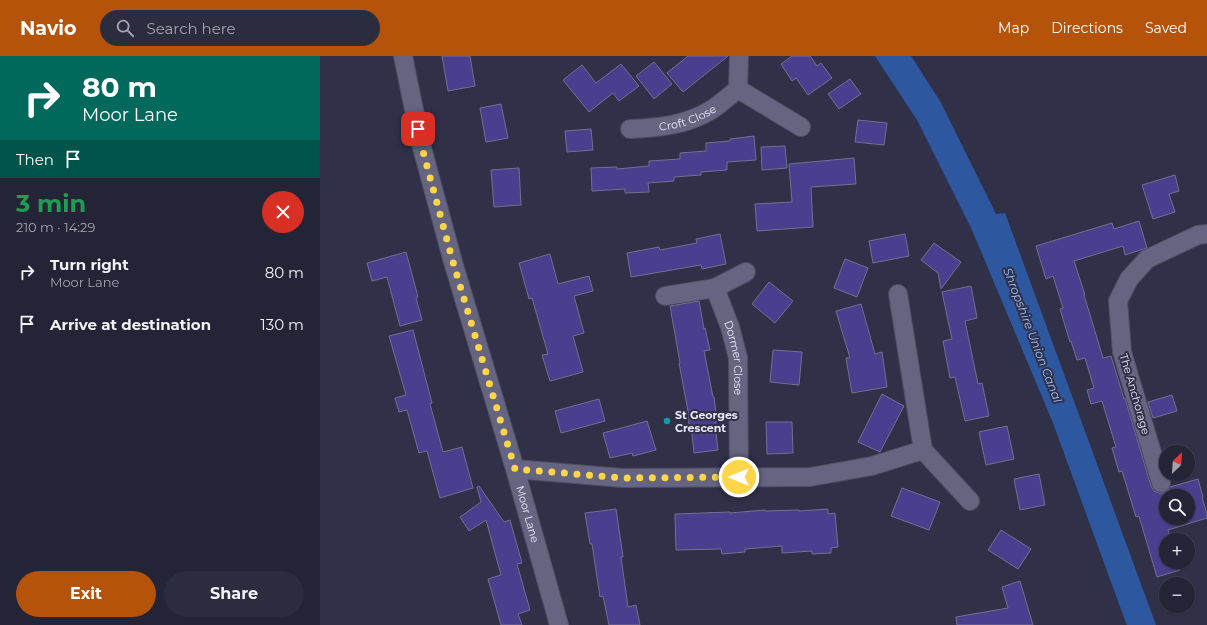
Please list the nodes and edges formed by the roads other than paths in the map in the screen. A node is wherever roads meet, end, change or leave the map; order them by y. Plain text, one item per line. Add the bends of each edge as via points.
1 (403, 56) edge
2 (739, 56) edge
3 (738, 89) junction
4 (801, 127) dead end
5 (630, 129) dead end
6 (1207, 234) edge
7 (746, 272) dead end
8 (715, 288) junction
9 (898, 294) dead end
10 (665, 296) dead end
11 (924, 450) junction
12 (515, 469) junction
13 (739, 477) junction
14 (1161, 483) dead end
15 (970, 501) dead end
16 (559, 625) edge

1 - 12 street, Moor Lane via 421,144
2 - 3 street
3 - 4 street
3 - 5 street, Croft Close via 711,110 684,122 655,128
6 - 14 street, The Anchorage via 1198,235 1147,259 1129,279 1118,301 1122,352
7 - 8 street
8 - 10 street
8 - 13 street, Dormer Close via 730,327 738,358
9 - 11 street
11 - 13 street via 872,466 810,477
11 - 15 street
12 - 13 street via 623,478
12 - 16 street, Moor Lane

